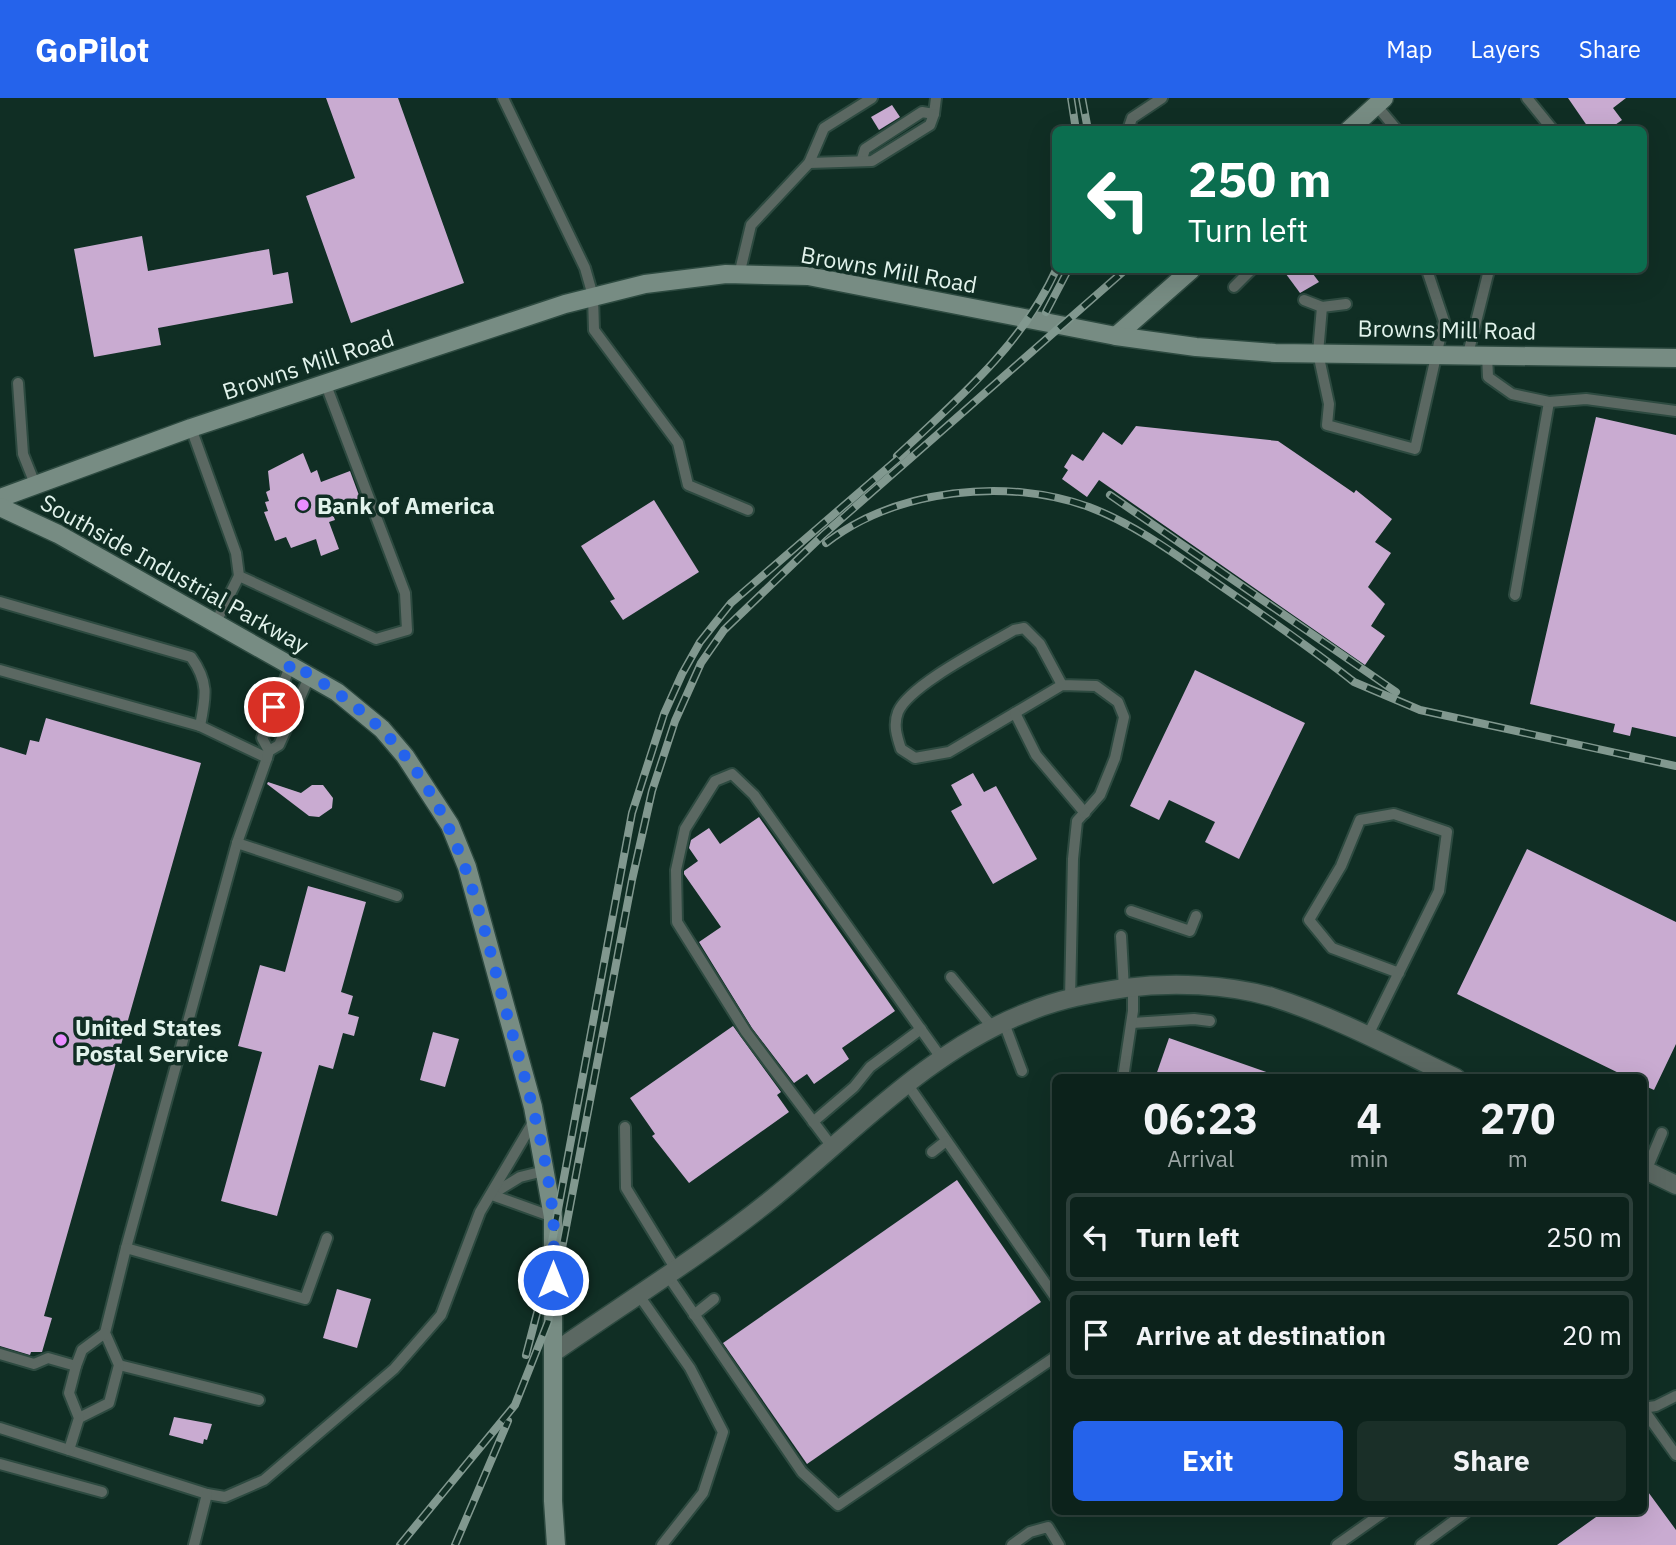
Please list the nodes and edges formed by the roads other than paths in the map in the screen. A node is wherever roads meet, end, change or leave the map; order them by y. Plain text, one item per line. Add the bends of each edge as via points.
1 (503, 98) edge
2 (872, 98) edge
3 (936, 98) edge
4 (1162, 98) edge
5 (1527, 98) edge
6 (1380, 102) edge
7 (1129, 126) edge
8 (1353, 126) edge
9 (1395, 126) edge
10 (1550, 126) edge
11 (809, 163) junction
12 (1184, 273) edge
13 (1248, 273) edge
14 (1428, 273) edge
15 (1488, 273) edge
16 (739, 275) junction
17 (1234, 287) dead end
18 (593, 296) junction
19 (1304, 300) dead end
20 (1346, 304) dead end
21 (1322, 307) junction
22 (1116, 336) junction
23 (1318, 353) junction
24 (1436, 353) junction
25 (1468, 354) junction
26 (1487, 355) junction
27 (1676, 358) edge
28 (18, 383) dead end
29 (326, 385) junction
30 (1549, 402) junction
31 (1676, 411) edge
32 (191, 429) junction
33 (36, 484) junction
34 (0, 498) edge
35 (0, 507) edge
36 (747, 510) dead end
37 (239, 576) junction
38 (1515, 595) dead end
39 (0, 602) edge
40 (216, 622) junction
41 (291, 663) junction
42 (0, 670) edge
43 (310, 675) junction
44 (1062, 685) junction
45 (1015, 713) junction
46 (200, 726) junction
47 (268, 754) junction
48 (1085, 813) junction
49 (237, 843) junction
50 (397, 896) dead end
51 (1131, 911) dead end
52 (1196, 916) dead end
53 (1121, 936) dead end
54 (1399, 973) junction
55 (951, 976) dead end
56 (1128, 988) junction
57 (1070, 999) junction
58 (1210, 1021) dead end
59 (1132, 1023) junction
60 (999, 1025) junction
61 (921, 1029) junction
62 (1368, 1035) junction
63 (942, 1059) junction
64 (1022, 1071) dead end
65 (1124, 1074) edge
66 (1447, 1074) edge
67 (908, 1085) junction
68 (535, 1119) junction
69 (813, 1122) junction
70 (625, 1127) dead end
71 (1662, 1133) dead end
72 (946, 1141) junction
73 (833, 1148) junction
74 (932, 1152) dead end
75 (1647, 1166) edge
76 (544, 1171) junction
77 (1647, 1171) edge
78 (1676, 1185) edge
79 (492, 1195) junction
80 (553, 1217) junction
81 (327, 1238) dead end
82 (126, 1248) junction
83 (671, 1270) junction
84 (638, 1293) junction
85 (1052, 1293) edge
86 (714, 1300) dead end
87 (695, 1315) junction
88 (105, 1333) junction
89 (553, 1353) junction
90 (0, 1354) edge
91 (1052, 1359) edge
92 (119, 1365) junction
93 (76, 1366) junction
94 (1676, 1396) edge
95 (259, 1400) dead end
96 (1647, 1407) edge
97 (1647, 1414) edge
98 (79, 1418) junction
99 (0, 1428) edge
100 (69, 1450) junction
101 (1676, 1455) edge
102 (0, 1464) edge
103 (102, 1492) dead end
104 (207, 1494) junction
105 (1380, 1515) edge
106 (1462, 1515) edge
107 (194, 1545) edge
108 (556, 1545) edge
109 (662, 1545) edge
110 (1012, 1545) edge
111 (1059, 1545) edge
112 (1337, 1545) edge
113 (1421, 1545) edge

1 - 18 lane via 585,268
2 - 11 lane via 824,128
3 - 11 lane via 930,125 873,161
4 - 7 lane via 1132,118
5 - 10 lane
6 - 8 street
6 - 9 lane
11 - 16 lane via 751,225
12 - 22 street
13 - 17 lane
14 - 24 lane via 1444,321
15 - 25 lane
16 - 18 street, Browns Mill Road via 645,284
16 - 22 street, Browns Mill Road via 808,276
18 - 29 street, Browns Mill Road
18 - 36 lane via 594,330 678,443 688,485
19 - 21 lane
20 - 21 lane
21 - 23 lane
22 - 23 street, Browns Mill Road via 1196,347
23 - 24 street, Browns Mill Road
23 - 24 lane via 1329,404 1327,425 1416,449
24 - 25 street, Browns Mill Road
25 - 26 street, Browns Mill Road
26 - 27 street, Browns Mill Road
26 - 30 lane via 1488,377 1512,394
28 - 33 lane via 23,454
29 - 32 street, Browns Mill Road
29 - 37 lane via 405,593 407,630 376,639
30 - 31 lane via 1586,399
30 - 38 lane
32 - 33 street, Browns Mill Road
32 - 37 lane via 236,553
33 - 34 street, Browns Mill Road
35 - 40 street, Southside Industrial Parkway via 47,528
37 - 40 lane
39 - 46 lane via 191,657 203,674 206,696
40 - 41 street, Southside Industrial Parkway
41 - 43 street, Southside Industrial Parkway
41 - 47 lane via 262,738
42 - 46 lane
43 - 47 lane via 279,745
43 - 68 street, Southside Industrial Parkway via 383,729 450,825 467,867
44 - 45 lane
44 - 45 lane via 1033,633 1024,628 1014,630 913,691 897,713 895,731 901,749 915,758 926,757 949,751
44 - 48 lane via 1096,686 1118,702 1124,717 1100,795
45 - 48 lane via 1036,755
46 - 47 lane
47 - 49 lane
48 - 57 lane via 1077,821 1073,859
49 - 50 lane
49 - 82 lane
51 - 52 lane via 1190,931
53 - 56 lane
54 - 54 lane via 1439,891 1447,832 1394,814 1360,820 1341,866 1309,920 1332,948
54 - 62 lane
55 - 60 lane
56 - 57 street
56 - 59 lane
56 - 62 street via 1204,986 1270,997
57 - 60 street
58 - 59 lane
59 - 65 lane
60 - 63 street
60 - 64 lane
61 - 63 lane
61 - 69 lane via 870,1067
61 - 69 lane via 754,795 737,776 727,774 715,781 696,808 679,846 677,922
62 - 66 street
63 - 67 street
67 - 72 lane
67 - 73 street
68 - 76 street, Southside Industrial Parkway
68 - 79 lane
69 - 73 lane
70 - 83 lane via 626,1188
71 - 75 lane
72 - 74 lane
72 - 85 lane
73 - 83 street via 770,1200
76 - 79 lane via 520,1177
76 - 80 street, Southside Industrial Parkway
77 - 78 street
79 - 80 lane
79 - 104 lane via 480,1212 441,1314 394,1369 264,1480 225,1497
80 - 89 street, Southside Industrial Parkway
81 - 82 lane via 305,1298
82 - 88 lane
83 - 84 street
83 - 87 lane
84 - 89 street
84 - 109 lane via 690,1368 723,1432 703,1493
86 - 87 lane
87 - 91 lane via 802,1472 838,1505
88 - 92 lane
88 - 93 lane via 82,1350
89 - 108 street, Southside Industrial Parkway
90 - 93 lane via 34,1364 48,1358
92 - 95 lane
92 - 98 lane via 109,1403
93 - 98 lane via 69,1392
94 - 96 lane
97 - 101 lane
98 - 100 lane
99 - 100 lane
100 - 104 lane
102 - 103 lane
104 - 107 lane
105 - 112 lane
106 - 113 lane
110 - 111 lane via 1030,1532 1048,1527

